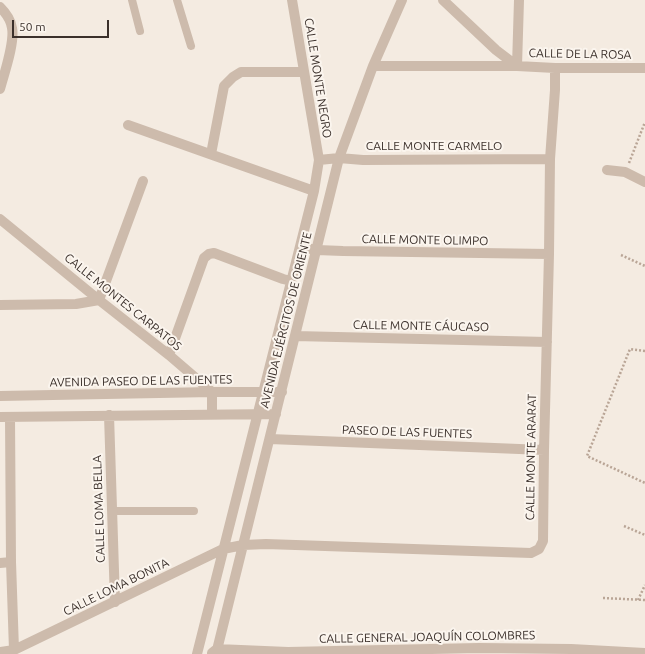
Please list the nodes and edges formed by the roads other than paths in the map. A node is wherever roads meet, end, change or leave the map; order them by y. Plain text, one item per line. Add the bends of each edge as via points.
1 (132, 0) edge
2 (177, 0) edge
3 (292, 0) edge
4 (402, 0) edge
5 (443, 0) edge
6 (519, 0) edge
7 (1, 7) edge
8 (140, 32) dead end
9 (191, 46) dead end
10 (373, 66) junction
11 (517, 66) junction
12 (555, 68) junction
13 (645, 68) edge
14 (304, 72) junction
15 (0, 89) edge
16 (128, 125) dead end
17 (211, 154) junction
18 (339, 158) junction
19 (550, 159) junction
20 (319, 160) junction
21 (607, 170) dead end
22 (143, 181) dead end
23 (645, 182) edge
24 (314, 191) junction
25 (0, 219) edge
26 (300, 246) junction
27 (317, 250) junction
28 (549, 254) junction
29 (291, 281) junction
30 (99, 300) junction
31 (0, 306) edge
32 (295, 336) junction
33 (547, 342) junction
34 (169, 355) junction
35 (212, 392) junction
36 (262, 392) junction
37 (282, 392) junction
38 (0, 396) edge
39 (212, 414) junction
40 (257, 414) junction
41 (276, 414) junction
42 (109, 415) junction
43 (5, 417) edge
44 (270, 439) junction
45 (544, 450) junction
46 (112, 512) junction
47 (194, 512) dead end
48 (243, 545) junction
49 (223, 549) junction
50 (11, 562) junction
51 (0, 563) edge
52 (115, 602) junction
53 (14, 650) junction
54 (479, 651) edge
55 (571, 651) edge
56 (0, 652) edge
57 (215, 652) edge
58 (387, 652) edge
59 (288, 653) edge
60 (645, 653) edge
61 (197, 654) edge

1 - 8 lane
2 - 9 lane
3 - 14 street, CALLE MONTE NEGRO
4 - 10 street, AVENIDA EJÉRCITOS DE ORIENTE
5 - 11 street, CALLE DE LA ROSA via 496,50
6 - 11 street
7 - 15 street via 12,28 12,42
10 - 11 street
10 - 18 street, AVENIDA EJÉRCITOS DE ORIENTE
11 - 12 street, CALLE DE LA ROSA
12 - 13 street, CALLE DE LA ROSA
12 - 19 street, CALLE MONTE ARARAT
14 - 17 street via 241,72 233,77 224,86
14 - 20 street, CALLE MONTE NEGRO
16 - 17 street
17 - 24 street
18 - 19 street, CALLE MONTE CARMELO
18 - 20 street, CALLE MONTE CARMELO
18 - 27 street, AVENIDA EJÉRCITOS DE ORIENTE
19 - 28 street, CALLE MONTE ARARAT
20 - 24 street, AVENIDA EJÉRCITOS DE ORIENTE
21 - 23 street via 625,172
22 - 30 street
24 - 26 street, AVENIDA EJÉRCITOS DE ORIENTE
25 - 30 street, CALLE MONTES CARPATOS
26 - 27 street, CALLE MONTE OLIMPO
26 - 29 street, AVENIDA EJÉRCITOS DE ORIENTE
27 - 28 street, CALLE MONTE OLIMPO
27 - 32 street, AVENIDA EJÉRCITOS DE ORIENTE
28 - 33 street, CALLE MONTE ARARAT
29 - 34 street via 209,254 204,258
29 - 36 street, AVENIDA EJÉRCITOS DE ORIENTE
30 - 31 street via 76,304
30 - 34 street, CALLE MONTES CARPATOS
32 - 33 street, CALLE MONTE CÁUCASO
32 - 37 street, AVENIDA EJÉRCITOS DE ORIENTE
33 - 45 street, CALLE MONTE ARARAT
34 - 35 street, CALLE MONTES CARPATOS
35 - 36 street, AVENIDA PASEO DE LAS FUENTES
35 - 38 street, AVENIDA PASEO DE LAS FUENTES
35 - 39 street
36 - 37 street, AVENIDA PASEO DE LAS FUENTES
36 - 40 street, AVENIDA EJÉRCITOS DE ORIENTE
37 - 41 street, AVENIDA EJÉRCITOS DE ORIENTE
39 - 40 street
39 - 42 street
40 - 41 street
40 - 49 street, AVENIDA EJÉRCITOS DE ORIENTE
41 - 44 street, AVENIDA EJÉRCITOS DE ORIENTE
42 - 43 street
42 - 46 street, CALLE LOMA BELLA
43 - 50 street
44 - 45 street, PASEO DE LAS FUENTES
44 - 48 street, AVENIDA EJÉRCITOS DE ORIENTE
45 - 48 street, CALLE MONTE ARARAT via 543,540 539,549 531,553
46 - 47 lane
46 - 52 street, CALLE LOMA BELLA
48 - 49 street, CALLE LOMA BONITA
48 - 57 street, AVENIDA EJÉRCITOS DE ORIENTE
49 - 52 street, CALLE LOMA BONITA
49 - 61 street, AVENIDA EJÉRCITOS DE ORIENTE
50 - 51 street
50 - 53 street
52 - 53 street, CALLE LOMA BONITA
53 - 56 street, CALLE LOMA BONITA
54 - 55 street, CALLE GENERAL JOAQUÍN COLOMBRES
54 - 58 street, CALLE GENERAL JOAQUÍN COLOMBRES
55 - 60 street, CALLE GENERAL JOAQUÍN COLOMBRES
57 - 59 street, CALLE GENERAL JOAQUÍN COLOMBRES
58 - 59 street, CALLE GENERAL JOAQUÍN COLOMBRES

